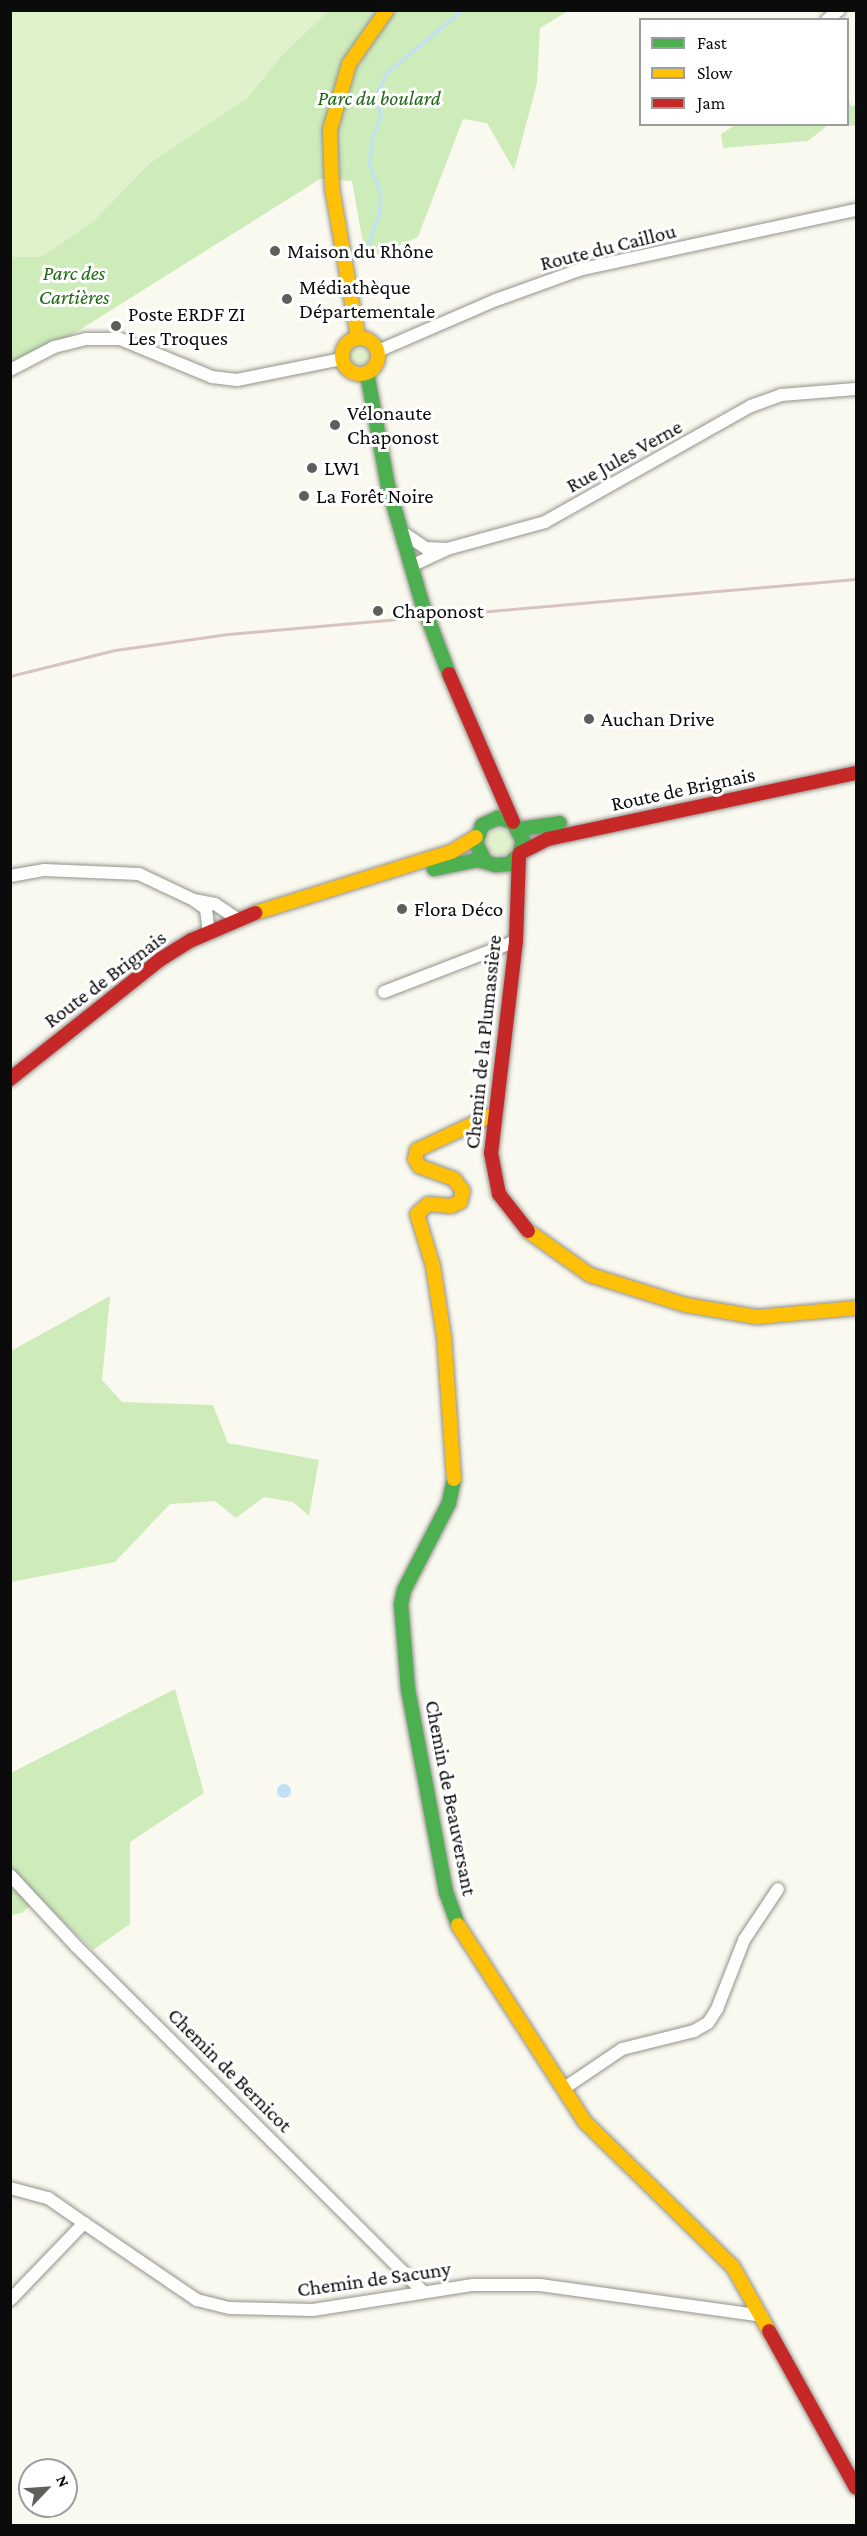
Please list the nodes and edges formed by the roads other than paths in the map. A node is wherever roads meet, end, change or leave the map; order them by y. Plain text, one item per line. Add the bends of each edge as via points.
1 (387, 10) edge
2 (856, 210) edge
3 (358, 337) junction
4 (378, 351) junction
5 (342, 359) junction
6 (10, 370) edge
7 (367, 373) junction
8 (856, 389) edge
9 (388, 486) junction
10 (402, 532) junction
11 (447, 549) junction
12 (411, 566) junction
13 (444, 665) junction
14 (856, 760) edge
15 (856, 773) edge
16 (494, 786) junction
17 (487, 821) junction
18 (516, 826) junction
19 (476, 837) junction
20 (520, 854) junction
21 (491, 863) junction
22 (10, 876) edge
23 (369, 880) junction
24 (518, 893) junction
25 (194, 900) junction
26 (237, 919) junction
27 (209, 933) junction
28 (516, 941) junction
29 (384, 992) dead end
30 (10, 1078) edge
31 (494, 1114) junction
32 (856, 1308) edge
33 (10, 1875) edge
34 (778, 1889) dead end
35 (563, 2089) junction
36 (10, 2188) edge
37 (84, 2223) junction
38 (423, 2292) junction
39 (10, 2300) edge
40 (762, 2316) junction
41 (856, 2488) edge

1 - 3 main road via 349,64 330,130 332,188
2 - 4 street, Route du Caillou via 582,269 524,289
3 - 4 main road via 370,340
3 - 5 main road via 343,347
4 - 7 main road via 375,366
5 - 6 street via 237,380 212,377 120,339 86,339 54,347
5 - 7 main road via 352,372
7 - 9 main road
8 - 11 street, Rue Jules Verne via 781,395 751,406 545,522
9 - 10 main road
9 - 13 main road via 387,505 407,588 423,630
10 - 11 street via 426,548
10 - 12 main road
11 - 12 street, Rue Jules Verne
12 - 13 main road
13 - 16 main road
14 - 18 main road, Route de Brignais via 542,829
15 - 20 main road, Route de Brignais via 548,839
16 - 17 main road
16 - 18 main road
17 - 18 main road via 503,818
17 - 19 main road
18 - 20 main road via 524,841
19 - 21 main road via 477,850
19 - 23 main road, Route de Brignais via 452,852
20 - 21 main road via 509,864
20 - 24 main road, Chemin de la Plumassière
21 - 23 main road, Route de Brignais
21 - 24 main road
22 - 25 street via 44,870 139,874
23 - 26 main road, Route de Brignais
24 - 28 main road, Chemin de la Plumassière
25 - 26 street via 215,904
25 - 27 street via 206,909
26 - 27 main road, Route de Brignais
27 - 30 main road, Route de Brignais via 161,959
28 - 29 street
28 - 31 main road, Chemin de la Plumassière
31 - 32 main road, Chemin de la Plumassière via 491,1153 499,1194 508,1210 522,1227 590,1275 686,1305 738,1314 794,1316
31 - 35 main road, Chemin de Beauversant via 417,1150 415,1159 419,1166 454,1179 463,1191 460,1202 451,1206 428,1204 417,1214 433,1266 444,1337 454,1482 449,1503 404,1590 401,1623 408,1689 446,1892 457,1923
33 - 38 street, Chemin de Bernicot via 76,1946
34 - 35 street via 744,1940 708,2023 694,2031 622,2049
35 - 40 main road, Chemin de Beauversant via 614,2153 718,2250
36 - 37 street, Chemin de Sacuny via 48,2198
37 - 38 street, Chemin de Sacuny via 197,2300 230,2308 313,2310
37 - 39 street
38 - 40 street, Chemin de Sacuny via 473,2285 540,2285
40 - 41 main road, Chemin de Beauversant

